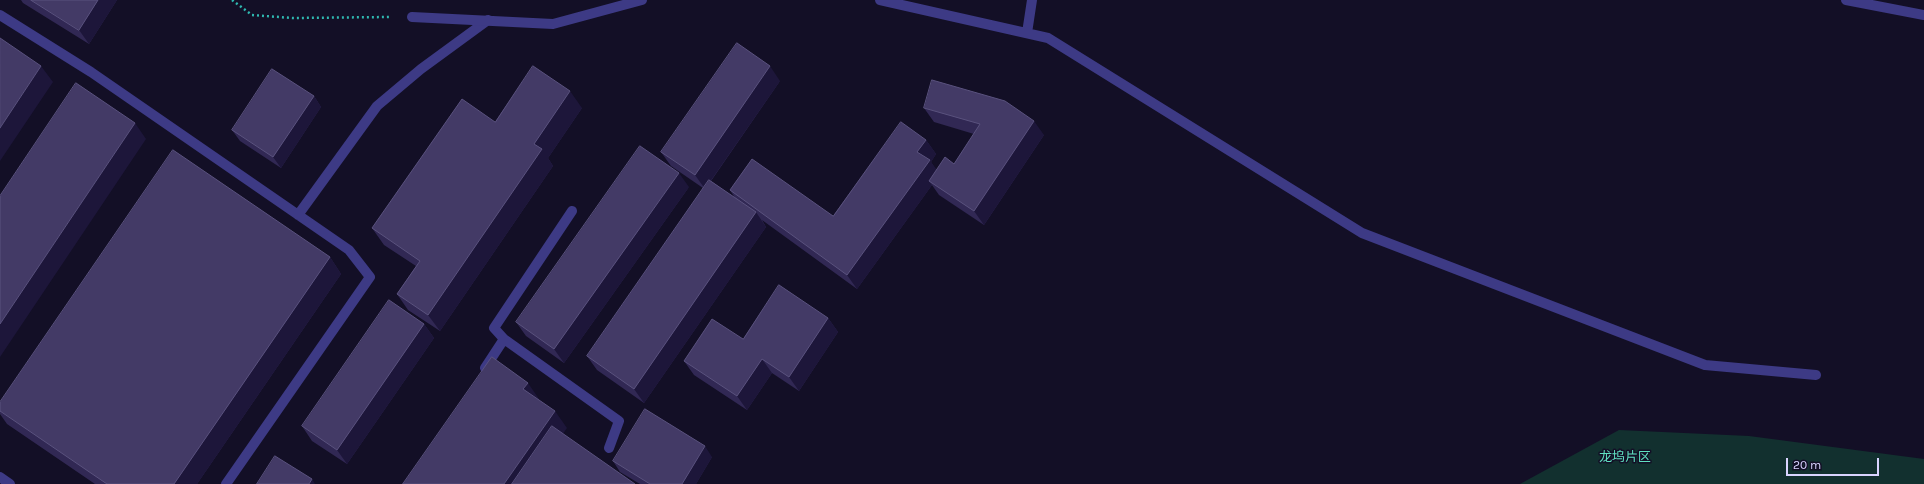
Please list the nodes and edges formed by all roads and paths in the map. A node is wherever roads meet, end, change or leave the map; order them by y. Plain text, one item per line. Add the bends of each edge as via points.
1 (232, 0) edge
2 (642, 0) edge
3 (880, 0) edge
4 (1032, 0) edge
5 (1846, 0) edge
6 (0, 15) edge
7 (1924, 15) edge
8 (412, 17) joint
9 (488, 20) junction
10 (1027, 33) junction
11 (572, 211) dead end
12 (298, 215) junction
13 (504, 339) junction
14 (1816, 375) dead end
15 (478, 378) edge
16 (609, 448) dead end
17 (0, 477) edge
18 (10, 484) edge
19 (226, 484) edge

1 - 8 path via 252,15 292,18
2 - 9 street via 553,24
3 - 10 street
4 - 10 street
5 - 7 street
6 - 12 street via 91,72
8 - 9 street
9 - 12 street via 421,69 377,106
10 - 14 street via 1048,38 1362,233 1705,365
11 - 13 street via 494,328
12 - 19 street via 349,250 370,277
13 - 15 street
13 - 16 street via 619,421
17 - 18 street

